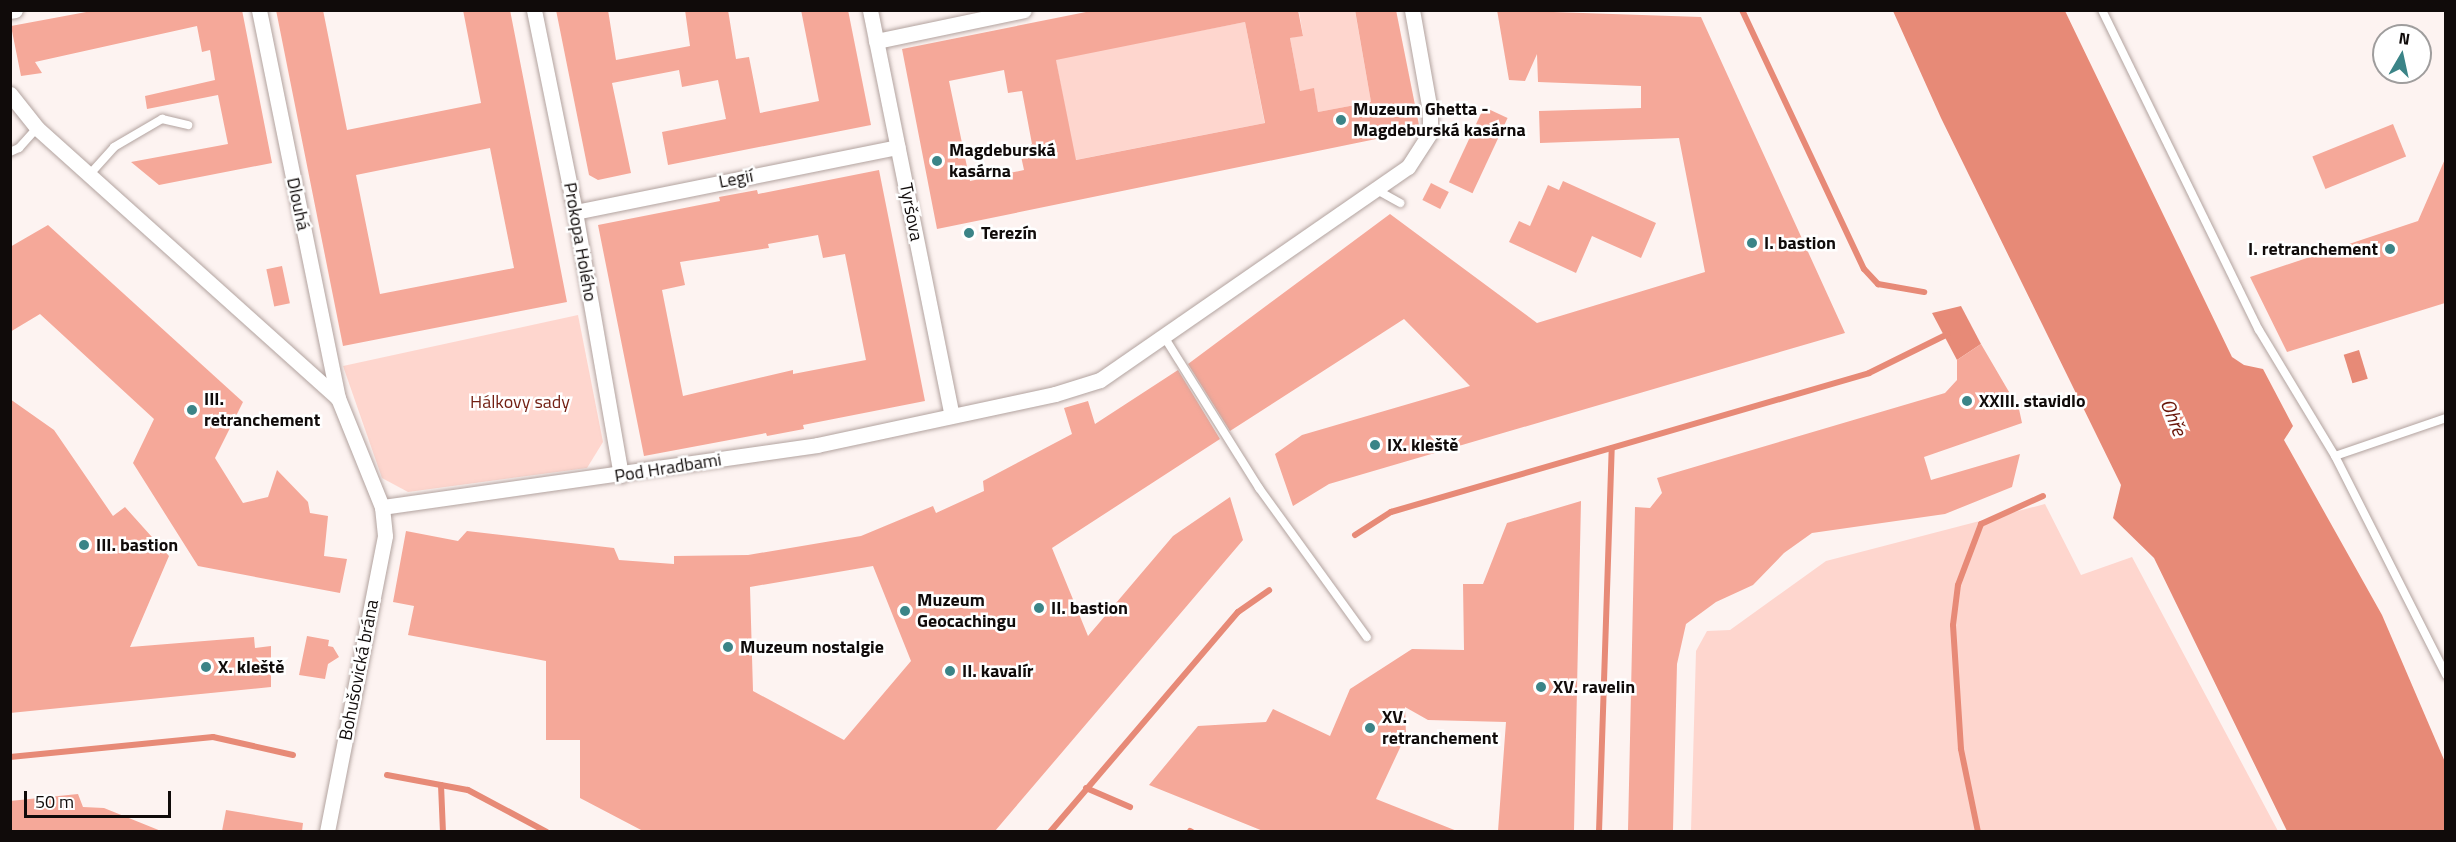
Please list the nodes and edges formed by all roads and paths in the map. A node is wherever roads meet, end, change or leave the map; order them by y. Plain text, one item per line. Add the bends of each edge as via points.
1 (259, 10) edge
2 (534, 10) edge
3 (870, 10) edge
4 (1023, 10) edge
5 (1412, 10) edge
6 (2102, 10) edge
7 (876, 41) junction
8 (10, 94) edge
9 (188, 125) dead end
10 (37, 128) junction
11 (898, 147) junction
12 (10, 152) edge
13 (90, 174) junction
14 (1374, 188) junction
15 (1400, 203) dead end
16 (575, 212) junction
17 (1162, 334) junction
18 (338, 398) junction
19 (951, 413) junction
20 (2445, 418) edge
21 (2335, 456) junction
22 (621, 475) junction
23 (382, 507) junction
24 (1367, 637) dead end
25 (2445, 675) edge
26 (327, 831) edge

1 - 18 street, Dlouhá
2 - 16 street, Prokopa Holého
3 - 7 street, Tyršova
4 - 7 street
5 - 14 street, Pod Hradbami via 1430,111 1430,133 1408,167
6 - 21 lane via 2259,330
7 - 11 street, Tyršova
8 - 10 street
9 - 13 lane via 162,119 114,147
10 - 12 lane
10 - 13 street
11 - 16 street, Legií
11 - 19 street, Tyršova
13 - 18 street
14 - 15 lane
14 - 17 street, Pod Hradbami
16 - 22 street, Prokopa Holého
17 - 19 street, Pod Hradbami via 1130,362 1100,380 1055,394
17 - 24 lane via 1259,488
18 - 23 street, Dlouhá
19 - 22 street, Pod Hradbami via 817,445
20 - 21 lane
21 - 25 lane
22 - 23 street, Pod Hradbami
23 - 26 street, Bohušovická brána via 386,536

